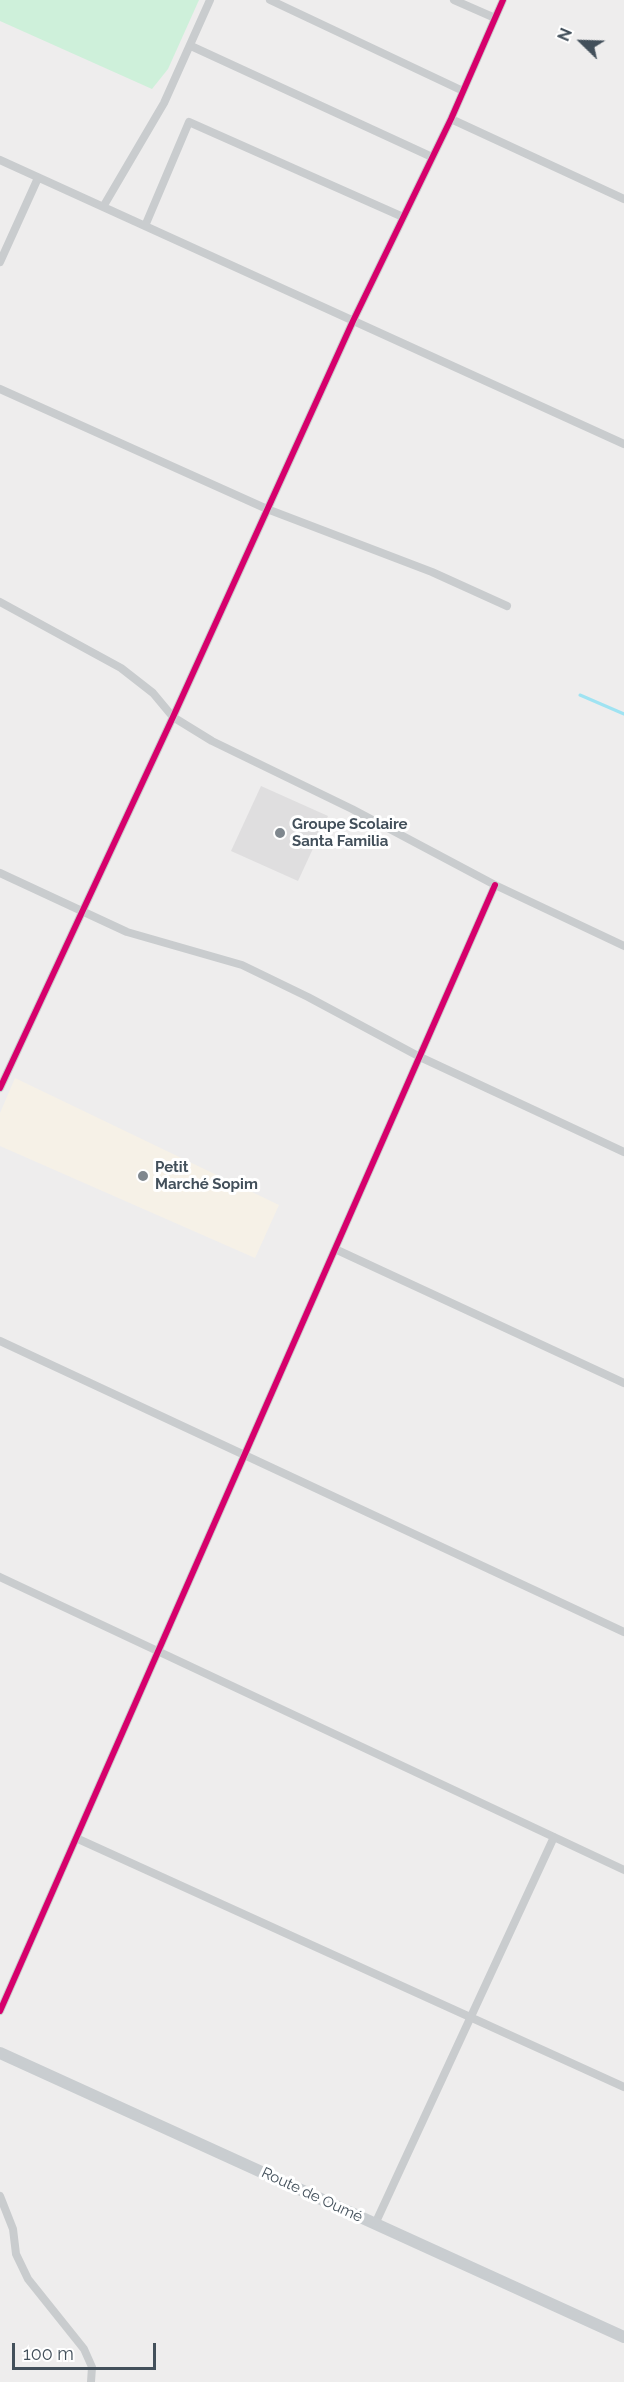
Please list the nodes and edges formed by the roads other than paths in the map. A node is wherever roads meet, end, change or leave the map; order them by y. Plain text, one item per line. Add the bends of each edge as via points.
1 (210, 0) edge
2 (270, 0) edge
3 (454, 0) edge
4 (503, 0) edge
5 (495, 18) junction
6 (191, 46) junction
7 (463, 91) junction
8 (451, 119) junction
9 (432, 158) junction
10 (0, 160) edge
11 (38, 178) junction
12 (624, 199) edge
13 (103, 207) junction
14 (403, 217) junction
15 (145, 226) junction
16 (0, 262) edge
17 (352, 321) junction
18 (0, 389) edge
19 (624, 444) edge
20 (267, 509) junction
21 (0, 602) edge
22 (507, 606) dead end
23 (173, 717) junction
24 (0, 873) edge
25 (495, 885) junction
26 (81, 911) junction
27 (624, 945) edge
28 (420, 1057) junction
29 (0, 1088) edge
30 (624, 1152) edge
31 (335, 1249) junction
32 (0, 1341) edge
33 (624, 1383) edge
34 (244, 1455) junction
35 (0, 1577) edge
36 (624, 1632) edge
37 (158, 1652) junction
38 (554, 1837) junction
39 (76, 1838) junction
40 (624, 1870) edge
41 (0, 2012) edge
42 (471, 2016) junction
43 (0, 2053) edge
44 (624, 2087) edge
45 (0, 2196) edge
46 (375, 2224) junction
47 (624, 2337) edge
48 (90, 2382) edge

1 - 6 street
2 - 7 street
3 - 5 street
4 - 5 street
5 - 7 street
6 - 9 street
6 - 13 street via 164,103
7 - 8 street
8 - 9 street
8 - 12 street
9 - 14 street
10 - 11 street
11 - 13 street
11 - 16 street
13 - 15 street
14 - 15 street via 189,122
14 - 17 street
15 - 17 street
17 - 19 street
17 - 20 street
18 - 20 street
20 - 22 street via 432,572
20 - 23 street
21 - 23 street via 121,668 153,693
23 - 25 street via 212,741
23 - 26 street
24 - 26 street
25 - 27 street
25 - 28 street
26 - 28 street via 127,932 242,965
26 - 29 street
28 - 30 street
28 - 31 street
31 - 33 street
31 - 34 street
32 - 34 street
34 - 36 street
34 - 37 street
35 - 37 street
37 - 38 street
37 - 39 street
38 - 40 street
38 - 42 street
39 - 41 street
39 - 42 street
42 - 44 street
42 - 46 street
43 - 46 street, Route de Oumé
45 - 48 street via 13,2229 16,2254 28,2279 84,2349 92,2367
46 - 47 street, Route de Oumé

